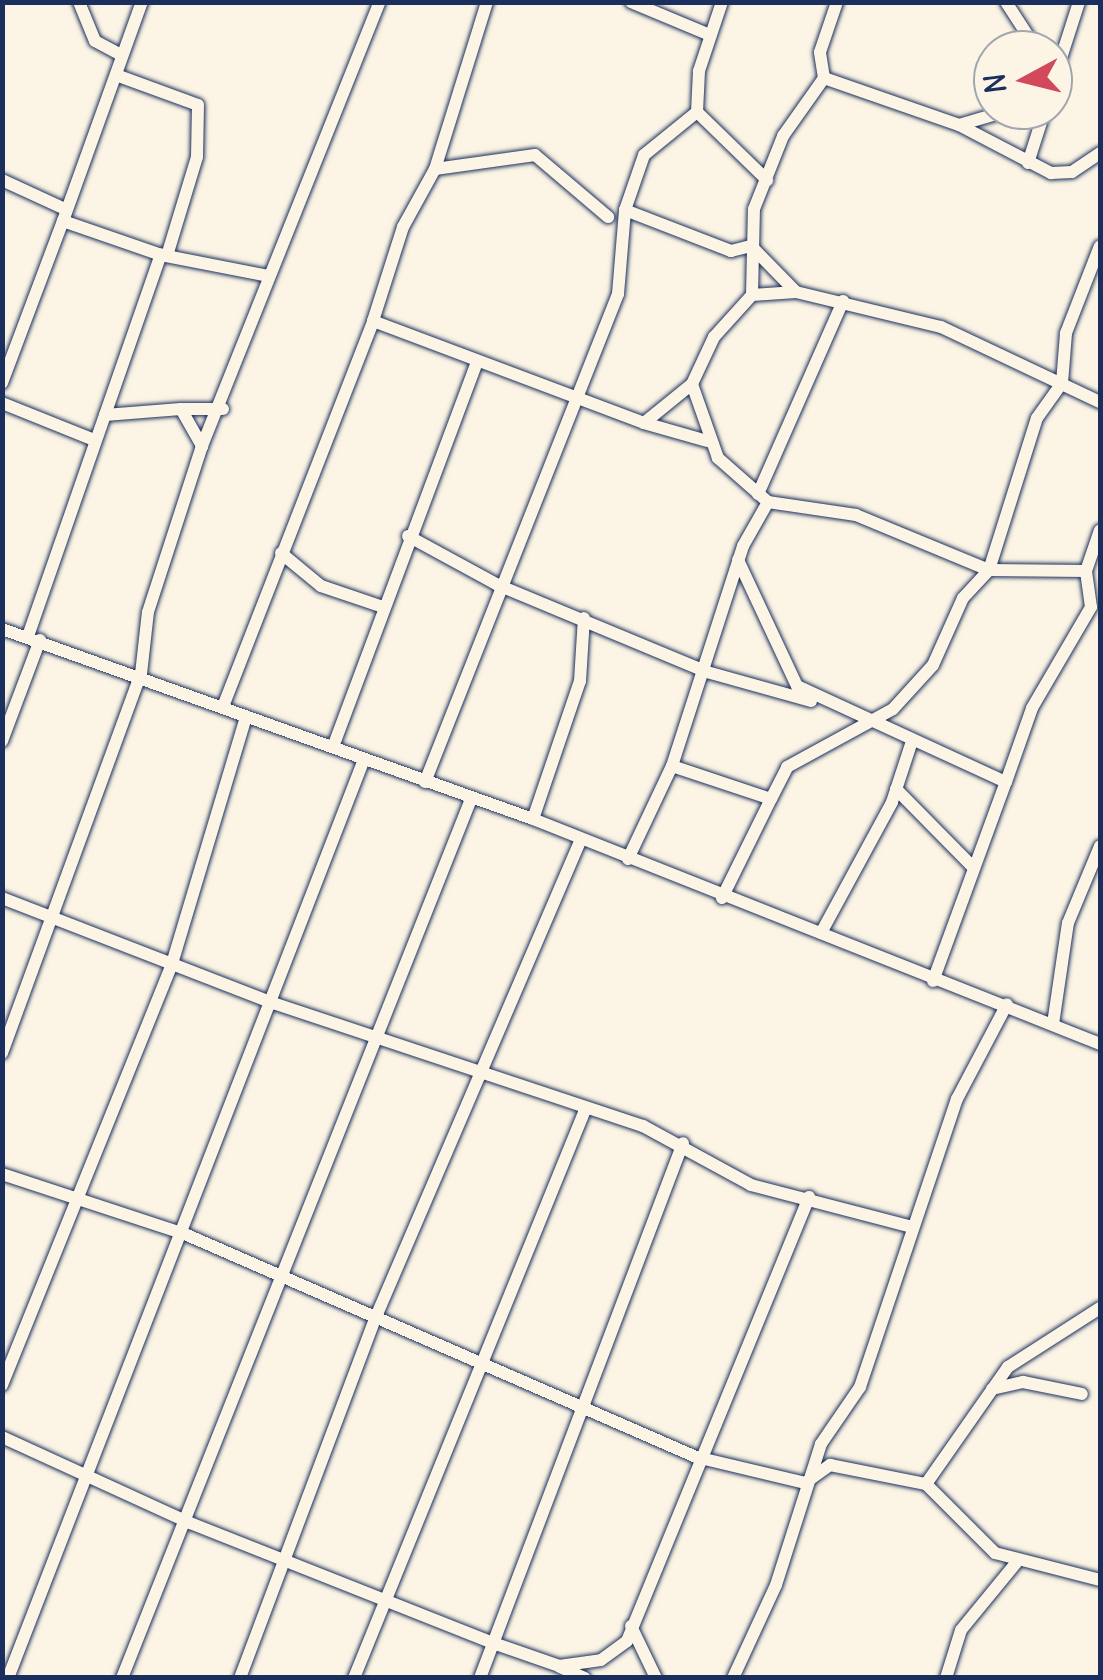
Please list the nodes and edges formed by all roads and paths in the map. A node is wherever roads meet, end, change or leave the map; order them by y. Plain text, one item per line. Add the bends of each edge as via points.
1 (79, 2) edge
2 (142, 2) edge
3 (380, 2) edge
4 (487, 2) edge
5 (632, 2) edge
6 (722, 2) edge
7 (837, 2) edge
8 (1006, 2) edge
9 (1079, 2) edge
10 (1024, 30) edge
11 (1070, 30) edge
12 (710, 35) junction
13 (119, 54) junction
14 (116, 75) junction
15 (824, 78) junction
16 (697, 112) junction
17 (973, 121) edge
18 (958, 125) junction
19 (1038, 130) edge
20 (1100, 153) edge
21 (1028, 163) junction
22 (436, 169) junction
23 (2, 180) edge
24 (767, 180) junction
25 (625, 210) junction
26 (64, 215) junction
27 (608, 217) dead end
28 (752, 246) junction
29 (1100, 246) edge
30 (164, 256) junction
31 (268, 276) junction
32 (796, 292) junction
33 (752, 295) junction
34 (843, 301) junction
35 (373, 321) junction
36 (477, 362) junction
37 (2, 383) edge
38 (1062, 383) junction
39 (692, 384) junction
40 (573, 402) junction
41 (1100, 402) edge
42 (2, 403) edge
43 (181, 409) junction
44 (223, 409) junction
45 (106, 415) junction
46 (644, 423) junction
47 (94, 440) junction
48 (707, 441) junction
49 (202, 446) junction
50 (763, 498) junction
51 (1100, 530) edge
52 (408, 536) junction
53 (281, 553) junction
54 (738, 560) junction
55 (988, 570) junction
56 (1086, 571) junction
57 (498, 585) junction
58 (380, 606) junction
59 (584, 618) junction
60 (2, 628) edge
61 (34, 638) junction
62 (707, 672) junction
63 (141, 674) junction
64 (224, 704) junction
65 (823, 704) junction
66 (246, 717) junction
67 (881, 719) junction
68 (2, 741) edge
69 (912, 741) junction
70 (334, 747) junction
71 (364, 762) junction
72 (672, 766) junction
73 (426, 782) junction
74 (1006, 782) junction
75 (896, 788) junction
76 (470, 799) junction
77 (771, 799) junction
78 (533, 819) junction
79 (581, 839) junction
80 (1100, 846) edge
81 (628, 859) junction
82 (971, 865) junction
83 (2, 898) edge
84 (722, 898) junction
85 (56, 916) junction
86 (822, 933) junction
87 (171, 967) junction
88 (933, 980) junction
89 (273, 1003) junction
90 (1007, 1004) junction
91 (1053, 1024) junction
92 (379, 1034) junction
93 (1100, 1044) edge
94 (2, 1054) edge
95 (478, 1070) junction
96 (586, 1110) junction
97 (683, 1143) junction
98 (2, 1174) edge
99 (809, 1197) junction
100 (75, 1198) junction
101 (912, 1227) junction
102 (187, 1234) junction
103 (286, 1278) junction
104 (1100, 1308) edge
105 (375, 1319) junction
106 (482, 1361) junction
107 (2, 1385) edge
108 (990, 1390) junction
109 (1082, 1394) dead end
110 (590, 1406) junction
111 (2, 1437) edge
112 (696, 1457) junction
113 (92, 1472) junction
114 (805, 1484) junction
115 (926, 1484) junction
116 (190, 1524) junction
117 (289, 1557) junction
118 (1016, 1563) junction
119 (1100, 1580) edge
120 (386, 1599) junction
121 (631, 1626) junction
122 (496, 1644) junction
123 (560, 1666) junction
124 (8, 1678) edge
125 (122, 1678) edge
126 (240, 1678) edge
127 (354, 1678) edge
128 (480, 1678) edge
129 (585, 1678) edge
130 (656, 1678) edge
131 (733, 1678) edge
132 (946, 1678) edge

1 - 13 street via 95,42
2 - 13 street
3 - 31 street
4 - 22 street
5 - 12 street
6 - 12 street
7 - 15 street via 820,52
8 - 10 street
9 - 11 street
12 - 16 street
13 - 14 street
14 - 26 street
14 - 30 street via 198,105 197,157
15 - 18 street
15 - 24 street via 792,119
16 - 24 street
16 - 25 street via 644,155
17 - 18 street
18 - 21 street
19 - 21 street
20 - 21 street via 1060,175
22 - 27 street via 535,155
22 - 35 street via 404,228
23 - 26 street
24 - 28 street
25 - 28 street via 731,252
25 - 40 street via 623,279
26 - 30 street
26 - 37 street
28 - 32 street
28 - 33 street
29 - 38 street via 1066,333
30 - 31 street
30 - 45 street
31 - 44 street
32 - 33 street
32 - 34 street
33 - 39 street via 714,337
34 - 38 street via 942,327
34 - 50 street
35 - 36 street
35 - 53 street
36 - 40 street
36 - 52 street
38 - 41 street
38 - 55 street via 1038,418
39 - 46 street
39 - 48 street
40 - 46 street
40 - 57 street
42 - 47 street
43 - 44 street
43 - 45 street
43 - 49 street
44 - 49 street
45 - 47 street
46 - 48 street
47 - 61 street
48 - 50 street
49 - 63 street via 148,612
50 - 54 street
50 - 55 street via 856,515
51 - 56 street
52 - 57 street
52 - 58 street
53 - 58 street via 321,586
53 - 64 street
54 - 62 street
54 - 65 street via 780,661
55 - 56 street
55 - 67 street via 963,598 933,664
56 - 74 street via 1091,608 1032,708
57 - 59 street
57 - 73 street via 459,712
58 - 70 street
59 - 62 street
59 - 78 street via 580,681
60 - 61 street
61 - 63 street
61 - 68 street
62 - 65 street
62 - 72 street
63 - 64 street
63 - 85 street
64 - 66 street
65 - 67 street
66 - 70 street
66 - 87 street
67 - 69 street
67 - 77 street via 787,767
69 - 74 street
69 - 75 street
70 - 71 street
71 - 73 street
71 - 89 street
72 - 77 street
72 - 81 street
73 - 76 street
74 - 82 street
75 - 82 street
75 - 86 street
76 - 78 street
76 - 92 street
77 - 84 street
78 - 79 street
79 - 81 street
79 - 95 street
80 - 91 street via 1068,923
81 - 84 street
82 - 88 street
83 - 85 street
84 - 86 street
85 - 87 street
85 - 94 street
86 - 88 street
87 - 89 street
87 - 100 street
88 - 90 street
89 - 92 street
89 - 102 street
90 - 91 street
90 - 101 street via 957,1099
91 - 93 street
92 - 95 street
92 - 103 street
95 - 96 street
95 - 105 street
96 - 97 street
96 - 106 street
97 - 99 street via 752,1186
97 - 110 street
98 - 100 street
99 - 101 street
99 - 112 street
100 - 102 street
100 - 107 street
101 - 114 street via 860,1387
102 - 103 street
102 - 113 street
103 - 105 street
103 - 116 street
104 - 108 street via 1008,1367
105 - 106 street
105 - 117 street
106 - 110 street
106 - 120 street
108 - 109 street via 1012,1381
108 - 115 street
110 - 112 street
110 - 122 street
111 - 113 street
112 - 114 street
112 - 121 street
113 - 116 street
113 - 124 street
114 - 115 street via 830,1465
114 - 131 street via 776,1585
115 - 118 street
116 - 117 street
116 - 125 street
117 - 120 street
117 - 126 street
118 - 119 street
118 - 132 street via 960,1630
120 - 122 street
120 - 127 street
121 - 123 street via 627,1641 601,1660
121 - 130 street
122 - 123 street
122 - 128 street
123 - 129 street

